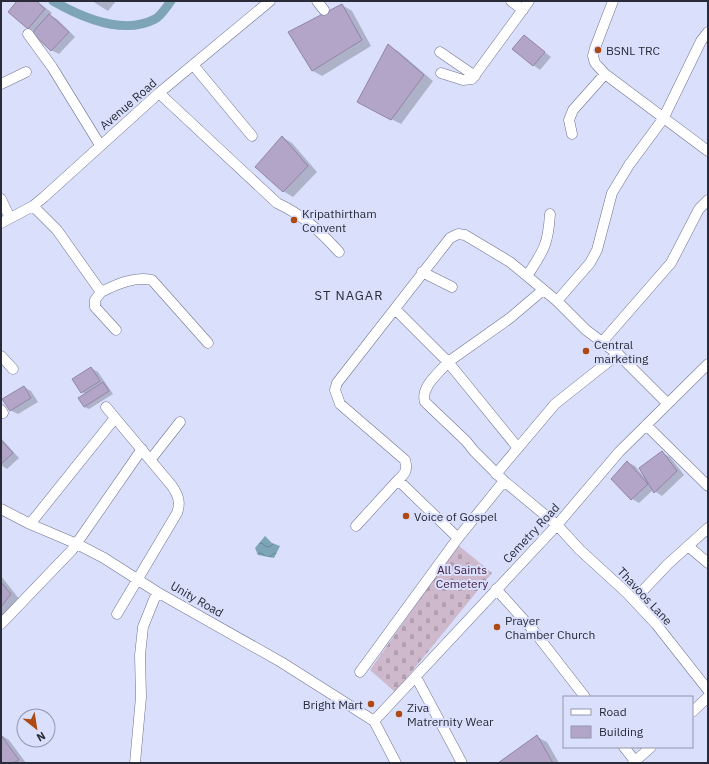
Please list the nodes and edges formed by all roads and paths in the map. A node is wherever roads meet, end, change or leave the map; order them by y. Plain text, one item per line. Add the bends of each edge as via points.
1 (317, 1) edge
2 (511, 1) edge
3 (529, 1) edge
4 (613, 1) edge
5 (267, 2) edge
6 (324, 10) dead end
7 (523, 10) junction
8 (708, 32) edge
9 (28, 34) dead end
10 (440, 52) dead end
11 (194, 66) junction
12 (26, 72) dead end
13 (441, 73) dead end
14 (605, 74) junction
15 (475, 76) junction
16 (1, 84) edge
17 (159, 93) junction
18 (663, 119) junction
19 (572, 134) dead end
20 (252, 136) dead end
21 (100, 145) junction
22 (708, 151) edge
23 (1, 199) edge
24 (708, 200) edge
25 (33, 206) junction
26 (550, 214) dead end
27 (5, 221) edge
28 (339, 252) dead end
29 (422, 272) junction
30 (527, 276) junction
31 (452, 287) dead end
32 (543, 290) junction
33 (101, 292) junction
34 (557, 301) junction
35 (396, 309) junction
36 (116, 330) dead end
37 (603, 341) junction
38 (208, 342) dead end
39 (618, 354) junction
40 (1, 356) edge
41 (448, 362) junction
42 (708, 364) edge
43 (13, 369) dead end
44 (667, 403) junction
45 (106, 408) dead end
46 (115, 418) junction
47 (180, 422) dead end
48 (646, 425) junction
49 (518, 448) junction
50 (142, 449) junction
51 (151, 459) junction
52 (496, 474) junction
53 (398, 480) junction
54 (504, 481) junction
55 (708, 486) edge
56 (1, 509) edge
57 (30, 524) junction
58 (558, 525) junction
59 (356, 526) dead end
60 (708, 528) edge
61 (458, 538) junction
62 (76, 544) junction
63 (688, 546) junction
64 (708, 563) edge
65 (137, 579) junction
66 (496, 590) junction
67 (157, 592) junction
68 (634, 600) junction
69 (117, 614) dead end
70 (1, 624) edge
71 (360, 672) dead end
72 (416, 677) junction
73 (708, 690) edge
74 (584, 696) edge
75 (708, 697) edge
76 (693, 711) edge
77 (374, 721) junction
78 (625, 748) edge
79 (650, 748) edge
80 (634, 762) edge
81 (135, 763) edge
82 (396, 763) edge
83 (462, 763) edge

1 - 6 street
2 - 7 street
3 - 7 street
4 - 14 street via 594,56 595,63
5 - 11 street, Avenue Road
7 - 15 street
8 - 18 street via 701,41
9 - 21 street via 52,67
10 - 15 street
11 - 17 street, Avenue Road
11 - 20 street
12 - 16 street
13 - 15 street via 463,80
14 - 18 street
14 - 19 street via 573,110 569,120
17 - 21 street, Avenue Road
17 - 28 street via 277,203 307,220
18 - 22 street
18 - 34 street via 612,193 597,250 590,263
21 - 25 street, Avenue Road
23 - 27 street
24 - 37 street via 699,209 671,263
25 - 27 street, Avenue Road
25 - 33 street via 57,230
26 - 30 street via 544,251
29 - 30 street via 450,238 458,234 465,235 510,262
29 - 31 street
29 - 35 street
30 - 32 street
32 - 34 street
32 - 41 street, Thavoos Lane via 510,318
33 - 36 street via 95,300 95,307
33 - 38 street via 138,279 152,280
34 - 37 street via 586,330
35 - 41 street
35 - 53 street via 337,383 335,390 340,404 405,460 407,468
37 - 39 street
39 - 44 street
39 - 49 street via 555,404
40 - 43 street
41 - 49 street
41 - 52 street, Thavoos Lane via 424,390 425,402
42 - 44 street, Cemetry Road
44 - 48 street, Cemetry Road
45 - 46 street
46 - 50 street
46 - 57 street
47 - 51 street
48 - 55 street
48 - 58 street, Cemetry Road via 619,452
49 - 52 street
50 - 51 street
50 - 62 street
51 - 65 street via 172,486 180,505
52 - 54 street, Thavoos Lane
53 - 59 street
53 - 61 street
54 - 58 street, Thavoos Lane
54 - 61 street
56 - 57 street, Unity Road
57 - 62 street, Unity Road
58 - 66 street, Cemetry Road
58 - 68 street, Thavoos Lane via 580,550
60 - 63 street
61 - 71 street
62 - 65 street, Unity Road
62 - 70 street
63 - 64 street
63 - 68 street
65 - 67 street, Unity Road
65 - 69 street
66 - 72 street, Cemetry Road
66 - 74 street via 542,641
67 - 77 street, Unity Road via 281,662
67 - 81 street via 142,634 141,697
68 - 73 street, Thavoos Lane
72 - 77 street, Cemetry Road
72 - 83 street
75 - 76 street
77 - 82 street
78 - 80 street
79 - 80 street

